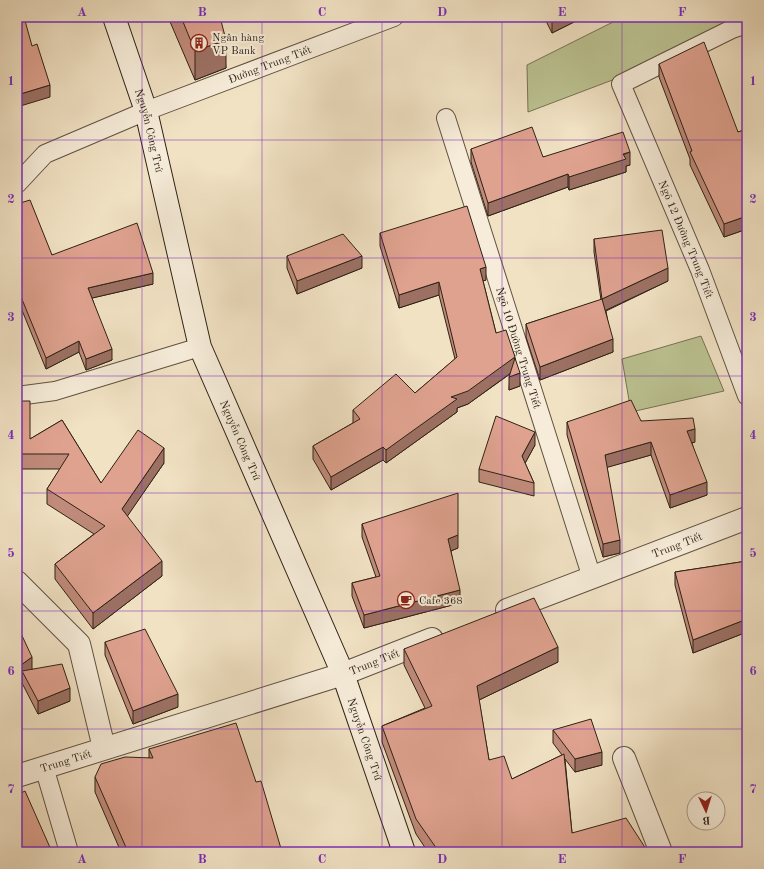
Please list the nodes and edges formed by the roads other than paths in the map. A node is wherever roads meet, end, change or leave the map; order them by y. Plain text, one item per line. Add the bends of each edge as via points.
1 (114, 17) edge
2 (394, 17) edge
3 (747, 24) edge
4 (146, 111) junction
5 (446, 118) dead end
6 (17, 184) edge
7 (200, 347) junction
8 (17, 396) edge
9 (747, 396) edge
10 (747, 518) edge
11 (592, 578) junction
12 (17, 582) edge
13 (488, 618) edge
14 (451, 632) edge
15 (342, 674) junction
16 (104, 748) junction
17 (624, 758) dead end
18 (44, 767) junction
19 (17, 776) edge
20 (69, 852) edge
21 (404, 852) edge
22 (661, 852) edge

1 - 4 street, Nguyễn Công Trứ
2 - 4 lane, Đường Trung Tiết
3 - 9 lane, Ngõ 12 Đường Trung Tiết via 621,84 700,270
4 - 6 lane, Đường Trung Tiết via 45,154
4 - 7 street, Nguyễn Công Trứ
5 - 11 lane, Ngõ 10 Đường Trung Tiết
7 - 8 lane via 55,391
7 - 15 street, Nguyễn Công Trứ
10 - 11 street, Trung Tiết
11 - 13 street, Trung Tiết
12 - 16 street via 80,644
14 - 15 street, Trung Tiết
15 - 16 street, Trung Tiết
15 - 21 street, Nguyễn Công Trứ
16 - 18 street, Trung Tiết
17 - 22 street
18 - 19 street, Trung Tiết
18 - 20 lane

